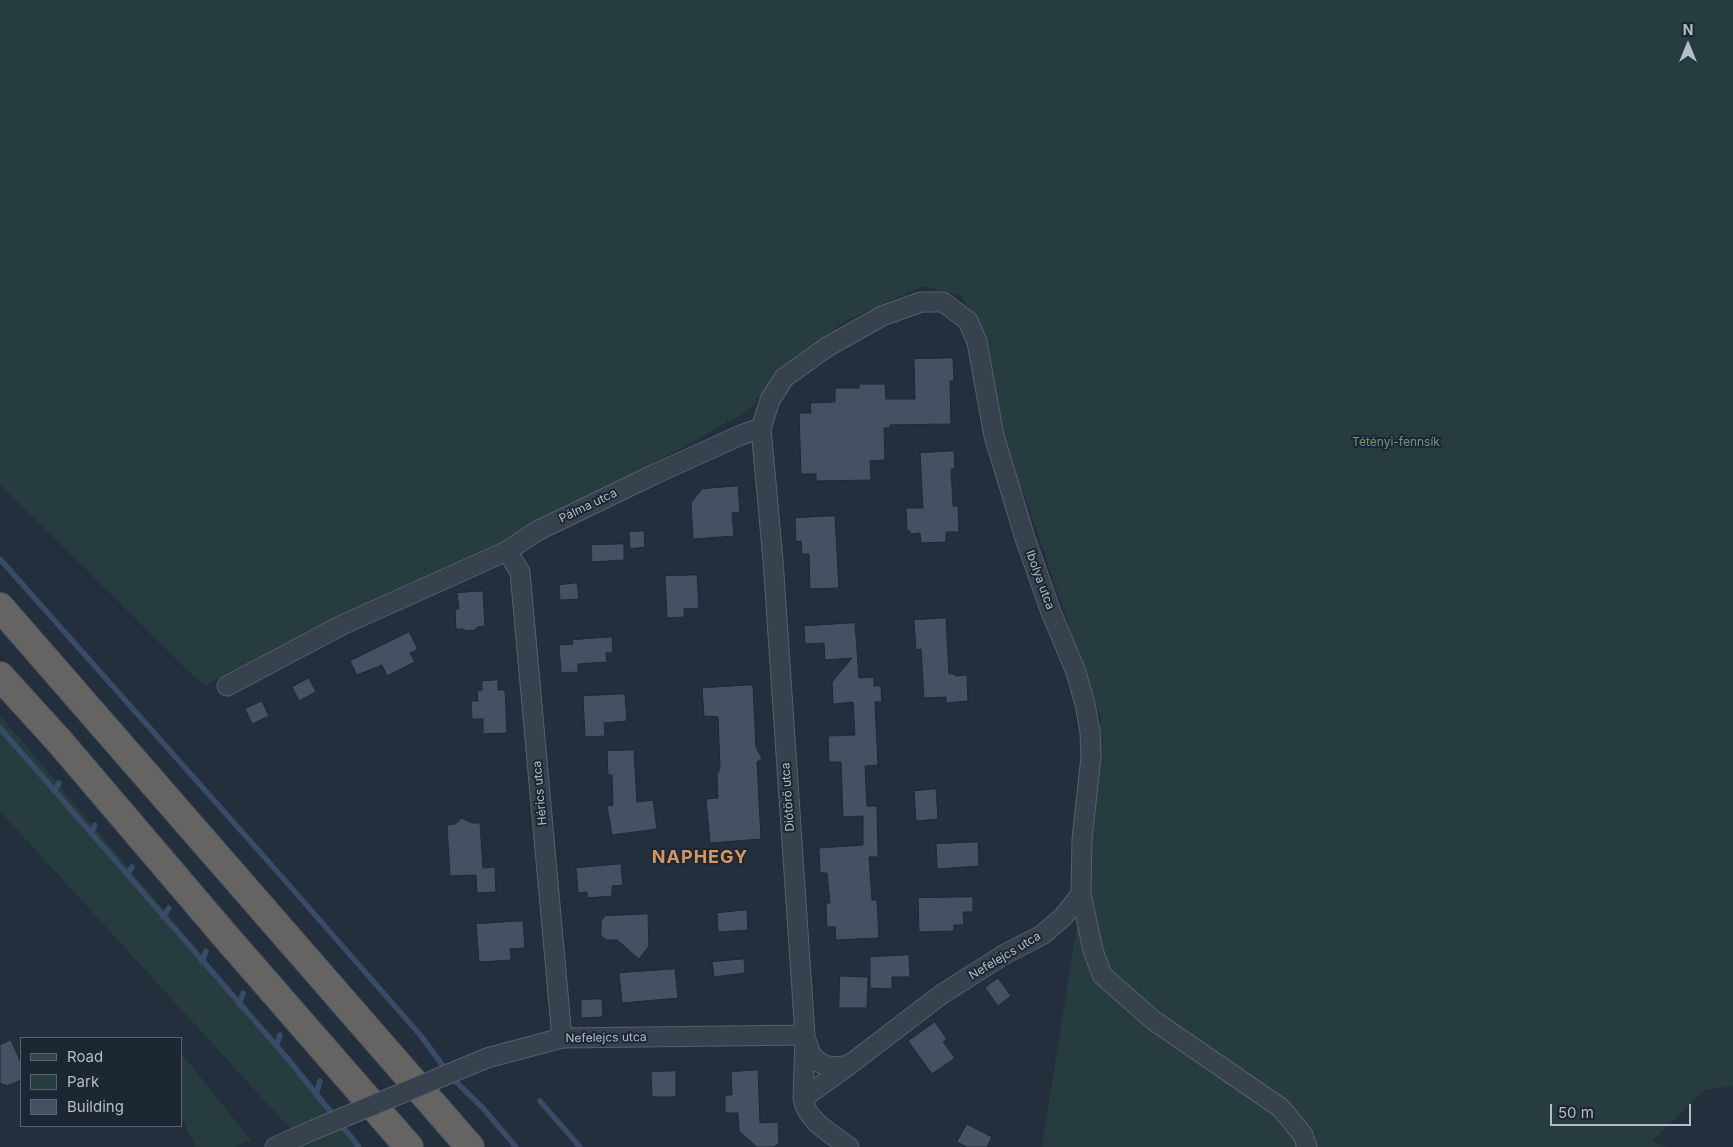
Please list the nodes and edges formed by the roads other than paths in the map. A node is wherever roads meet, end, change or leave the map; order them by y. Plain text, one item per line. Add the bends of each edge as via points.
1 (761, 428) junction
2 (507, 551) junction
3 (0, 607) edge
4 (0, 676) edge
5 (226, 686) dead end
6 (1082, 894) junction
7 (804, 1035) junction
8 (562, 1038) junction
9 (849, 1065) junction
10 (803, 1098) junction
11 (275, 1147) edge
12 (408, 1147) edge
13 (470, 1147) edge
14 (849, 1147) edge
15 (1307, 1147) edge

1 - 2 street, Pálma utca via 741,434 537,531
1 - 6 street, Ibolya utca via 770,400 784,378 827,347 882,316 921,302 943,302 968,321 977,342 994,436 1025,538 1085,704 1091,756 1082,838
1 - 7 street, Diótörő utca via 773,560
2 - 5 street, Pálma utca via 342,625
2 - 8 street, Hérics utca via 520,572
3 - 13 highway
4 - 12 highway
6 - 9 street, Nefelejcs utca via 1042,935 942,994
6 - 15 street, Ibolya utca via 1092,950 1102,975 1154,1020 1281,1108 1303,1135
7 - 8 street, Nefelejcs utca
7 - 9 street via 812,1056 826,1066
7 - 10 street, Diótörő utca
8 - 11 street, Nefelejcs utca, bridge via 487,1058
9 - 10 street, Nefelejcs utca
10 - 14 street, Diótörő utca via 808,1114

